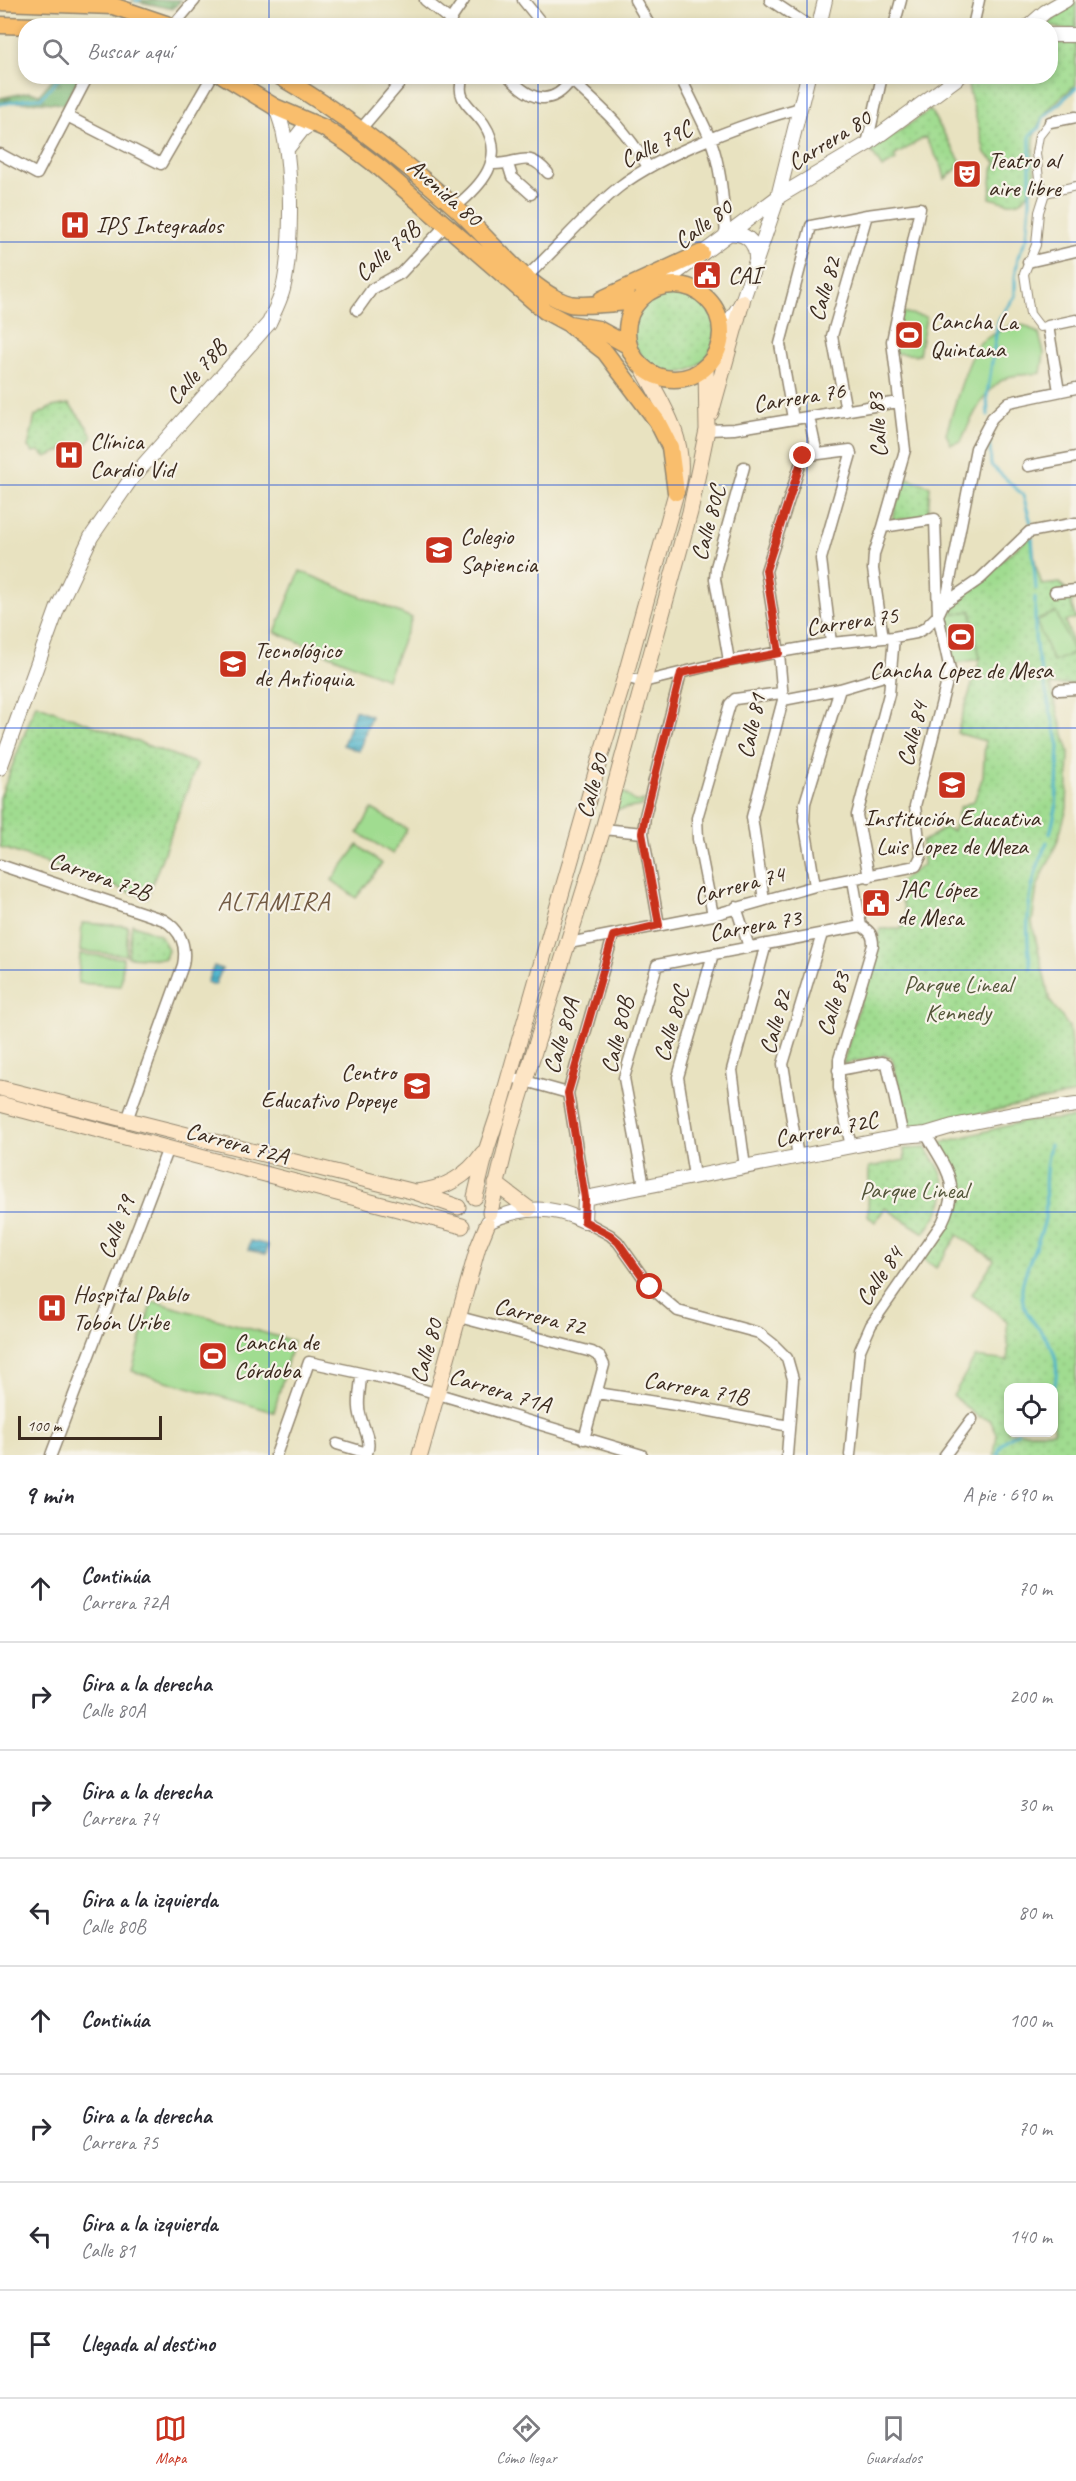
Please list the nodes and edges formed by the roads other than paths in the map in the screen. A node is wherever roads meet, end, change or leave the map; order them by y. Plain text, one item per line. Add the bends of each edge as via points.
1 (195, 0) edge
2 (425, 0) edge
3 (464, 0) edge
4 (523, 0) edge
5 (635, 0) edge
6 (770, 0) edge
7 (825, 0) edge
8 (901, 0) edge
9 (979, 0) edge
10 (1066, 0) edge
11 (0, 2) edge
12 (1047, 6) edge
13 (149, 18) edge
14 (180, 18) edge
15 (444, 18) edge
16 (452, 18) edge
17 (538, 18) edge
18 (645, 18) edge
19 (797, 18) edge
20 (821, 18) edge
21 (896, 18) edge
22 (976, 18) edge
23 (1036, 18) edge
24 (0, 25) edge
25 (18, 26) edge
26 (1058, 35) edge
27 (1076, 35) edge
28 (84, 84) edge
29 (207, 84) edge
30 (243, 84) edge
31 (292, 84) edge
32 (399, 84) edge
33 (462, 84) edge
34 (516, 84) edge
35 (566, 84) edge
36 (577, 84) edge
37 (684, 84) edge
38 (806, 84) edge
39 (880, 84) edge
40 (949, 84) edge
41 (275, 107) junction
42 (800, 108) junction
43 (67, 116) junction
44 (1076, 117) edge
45 (1050, 122) joint
46 (312, 123) junction
47 (360, 130) junction
48 (710, 140) junction
49 (867, 144) junction
50 (288, 149) junction
51 (0, 153) edge
52 (492, 164) junction
53 (508, 164) junction
54 (648, 167) junction
55 (548, 174) dead end
56 (1076, 186) edge
57 (1045, 193) junction
58 (531, 194) dead end
59 (778, 197) junction
60 (455, 207) junction
61 (867, 214) junction
62 (446, 225) junction
63 (726, 234) junction
64 (1076, 252) edge
65 (701, 253) junction
66 (756, 262) junction
67 (1028, 262) junction
68 (526, 277) junction
69 (656, 288) junction
70 (638, 301) junction
71 (742, 302) junction
72 (592, 303) junction
73 (357, 310) dead end
74 (1076, 320) edge
75 (569, 324) junction
76 (1048, 326) junction
77 (720, 336) junction
78 (629, 346) junction
79 (641, 365) junction
80 (706, 366) junction
81 (1076, 388) edge
82 (1059, 391) junction
83 (898, 402) junction
84 (846, 411) junction
85 (809, 417) junction
86 (793, 419) junction
87 (706, 430) junction
88 (817, 454) junction
89 (1076, 457) edge
90 (1028, 466) dead end
91 (744, 467) dead end
92 (676, 492) junction
93 (1076, 523) edge
94 (884, 527) junction
95 (1076, 590) edge
96 (1055, 592) dead end
97 (943, 604) junction
98 (938, 615) junction
99 (889, 638) junction
100 (831, 643) junction
101 (779, 653) junction
102 (729, 661) junction
103 (681, 673) junction
104 (891, 674) junction
105 (625, 677) junction
106 (643, 682) junction
107 (840, 689) junction
108 (1076, 689) edge
109 (1059, 690) dead end
110 (782, 697) junction
111 (0, 768) edge
112 (603, 829) junction
113 (642, 833) junction
114 (919, 864) joint
115 (0, 865) edge
116 (869, 877) junction
117 (853, 880) junction
118 (815, 886) junction
119 (764, 900) junction
120 (736, 907) junction
121 (713, 915) junction
122 (659, 925) junction
123 (861, 927) junction
124 (822, 934) junction
125 (613, 936) junction
126 (569, 943) junction
127 (766, 944) junction
128 (749, 947) junction
129 (713, 954) junction
130 (657, 965) joint
131 (838, 1070) junction
132 (517, 1079) junction
133 (0, 1088) edge
134 (568, 1093) junction
135 (0, 1104) edge
136 (1075, 1104) edge
137 (126, 1120) junction
138 (926, 1134) junction
139 (903, 1136) junction
140 (851, 1147) junction
141 (168, 1148) junction
142 (240, 1148) junction
143 (487, 1148) junction
144 (798, 1157) junction
145 (237, 1166) junction
146 (745, 1167) junction
147 (694, 1176) junction
148 (496, 1184) junction
149 (644, 1186) junction
150 (415, 1192) junction
151 (475, 1197) junction
152 (585, 1198) junction
153 (458, 1207) junction
154 (529, 1209) junction
155 (489, 1218) junction
156 (584, 1221) junction
157 (464, 1227) junction
158 (474, 1259) junction
159 (459, 1317) junction
160 (361, 1374) junction
161 (597, 1393) junction
162 (437, 1395) junction
163 (972, 1419) dead end
164 (789, 1426) junction
165 (584, 1439) junction
166 (337, 1444) dead end
167 (54, 1454) edge
168 (276, 1455) edge
169 (420, 1455) edge
170 (642, 1455) edge
171 (787, 1455) edge
172 (850, 1455) edge
173 (945, 1455) edge

1 - 14 street
2 - 15 street
3 - 16 street
4 - 17 street
5 - 18 street
6 - 19 street
7 - 20 street
8 - 21 street
9 - 22 street
10 - 12 street
11 - 13 main road via 113,6
12 - 23 street
24 - 25 main road
26 - 27 street
28 - 43 street
29 - 43 street via 161,164
30 - 41 main road, Avenida 80
31 - 47 main road, Avenida 80
32 - 47 street
33 - 52 street via 464,101 486,128
34 - 35 street via 527,95 541,98 557,94
36 - 54 street via 616,121
37 - 48 street
38 - 42 street, Calle 80
39 - 49 street
40 - 49 street, Carrera 80
41 - 46 main road, Avenida 80
41 - 50 street, Calle 78B
42 - 48 street, Calle 79C
42 - 59 street, Calle 80
43 - 51 street via 37,174
44 - 45 street
45 - 57 street via 1039,136 1036,153
46 - 50 street
46 - 62 main road, Avenida 80 via 347,143
47 - 60 main road, Avenida 80
48 - 54 street, Calle 79C
48 - 63 street via 722,187
49 - 59 street, Carrera 80
50 - 111 street, Calle 78B via 289,258 278,304 269,323 131,479 91,537 58,607
52 - 53 street
52 - 60 street via 478,186
53 - 55 street via 528,159 538,162
53 - 58 street via 512,177
54 - 68 street, Calle 79C via 586,216
56 - 57 street
57 - 67 street via 1036,245
59 - 63 street, Calle 80
59 - 66 street, Calle 80
60 - 68 main road, Avenida 80
61 - 83 street, Calle 83 via 920,208 892,341
61 - 84 street, Calle 82 via 832,336
61 - 86 street via 811,226 780,344
62 - 73 street, Calle 79B via 401,273 372,289
62 - 75 main road, Avenida 80 via 535,303
63 - 65 street, Calle 80
63 - 66 street via 740,233 751,240
64 - 67 street
65 - 69 street, Calle 80
65 - 72 main road
66 - 71 street, Calle 80
67 - 76 street via 1024,274 1030,314 1040,327
68 - 72 main road, Avenida 80 via 563,301
69 - 70 main road
69 - 77 main road via 675,285 701,294 714,308
70 - 72 main road, Avenida 80
70 - 78 main road via 628,322
71 - 77 street, Calle 80
71 - 87 main road
74 - 76 street
75 - 78 main road, Avenida 80 via 598,329
75 - 92 main road via 605,352 657,421 670,447
76 - 82 street
77 - 80 main road
78 - 79 main road
79 - 80 main road via 656,375 673,379 691,376
79 - 92 main road, Calle 80 via 678,438 681,470
80 - 87 main road, Calle 80
81 - 82 street
82 - 97 street via 1009,402 992,418 983,434 976,448
83 - 84 street, Carrera 76
83 - 94 street, Calle 83 via 905,450
84 - 85 street, Carrera 76
85 - 86 street, Carrera 76
85 - 88 street
86 - 87 street, Carrera 76
87 - 106 main road, Calle 80 via 690,512
88 - 100 street via 850,450 851,454 821,559
88 - 101 street, Calle 81 via 803,456 766,570
89 - 90 street
91 - 102 street, Calle 80C via 715,579
92 - 105 main road, Calle 80
93 - 97 street via 1029,532 980,579
94 - 98 street, Calle 84 via 935,519
94 - 99 street, Calle 83 via 873,569
95 - 96 street
97 - 98 street
98 - 99 street, Carrera 75 via 916,633
98 - 114 street, Calle 84 via 950,670 915,806
99 - 100 street, Carrera 75
99 - 104 street, Calle 83
100 - 101 street, Carrera 75
101 - 102 street, Carrera 75
101 - 110 street, Calle 81
102 - 103 street, Carrera 75
103 - 106 street, Carrera 75
103 - 113 street
104 - 107 street
104 - 116 street, Calle 83 via 858,815
105 - 106 street, Carrera 75
105 - 132 main road, Calle 80
106 - 112 main road, Calle 80
107 - 110 street
107 - 118 street via 805,803 804,820
108 - 109 street
110 - 119 street, Calle 81 via 752,817
110 - 121 street via 732,700 697,818
112 - 113 street
112 - 126 main road, Calle 80
113 - 122 street
114 - 116 street, Carrera 74 via 912,869
115 - 137 street, Carrera 72B via 164,920 181,936 183,965
116 - 117 street, Carrera 74
117 - 118 street, Carrera 74
117 - 123 street, Calle 83
118 - 119 street, Carrera 74
119 - 120 street, Carrera 74
120 - 121 street, Carrera 74
120 - 128 street
121 - 122 street, Carrera 74
122 - 125 street, Carrera 74
123 - 124 street, Carrera 73
123 - 131 street, Calle 83 via 873,937 873,945
124 - 127 street, Carrera 73
124 - 144 street, Calle 82 via 783,1064
125 - 126 street, Carrera 74
125 - 134 street, Calle 80A
126 - 132 main road, Calle 80
127 - 128 street, Carrera 73
127 - 146 street via 732,1070
128 - 129 street, Carrera 73
129 - 130 street, Carrera 73
129 - 147 street, Calle 80C via 678,1077
130 - 149 street, Calle 80B via 624,1078
131 - 139 street via 887,1064
131 - 140 street, Calle 83
132 - 134 street
132 - 143 main road, Calle 80
132 - 148 main road, Calle 80
133 - 137 main road, Carrera 72A
134 - 152 street, Calle 80A
135 - 141 main road, Carrera 72A
136 - 138 street, Carrera 72C
137 - 142 main road, Carrera 72A
138 - 139 street, Carrera 72C
138 - 172 street, Calle 84 via 949,1174 950,1206 871,1325 860,1350
139 - 140 street, Carrera 72C
140 - 144 street, Carrera 72C
141 - 145 main road, Carrera 72A
141 - 167 street, Calle 79
142 - 145 main road
142 - 150 main road, Carrera 72A
143 - 150 main road via 457,1179 430,1191
143 - 151 main road, Calle 80
144 - 146 street, Carrera 72C
145 - 157 main road, Carrera 72A
146 - 147 street, Carrera 72C
147 - 149 street, Carrera 72C
148 - 154 main road
148 - 155 main road, Calle 80
149 - 152 street, Carrera 72C
150 - 153 main road, Carrera 72A
151 - 153 main road via 465,1199
151 - 155 main road via 485,1202
152 - 156 street, Calle 80A
153 - 157 main road via 457,1217
154 - 155 street
154 - 156 street via 558,1210
155 - 157 main road via 479,1230
155 - 158 main road, Calle 80
156 - 164 street via 618,1242 650,1287 678,1311 759,1333 773,1344 786,1358 793,1379
157 - 158 main road
158 - 159 main road, Calle 80
159 - 161 street, Carrera 72 via 592,1352 604,1365
159 - 162 main road, Calle 80
160 - 162 street, Carrera 71A
160 - 166 street via 358,1408 369,1450 362,1454
160 - 168 street, Carrera 71A via 309,1362
161 - 164 street, Carrera 71B
161 - 165 street
162 - 165 street, Carrera 71A
162 - 169 main road, Calle 80
163 - 173 street
164 - 171 street
165 - 170 street, Carrera 71A

